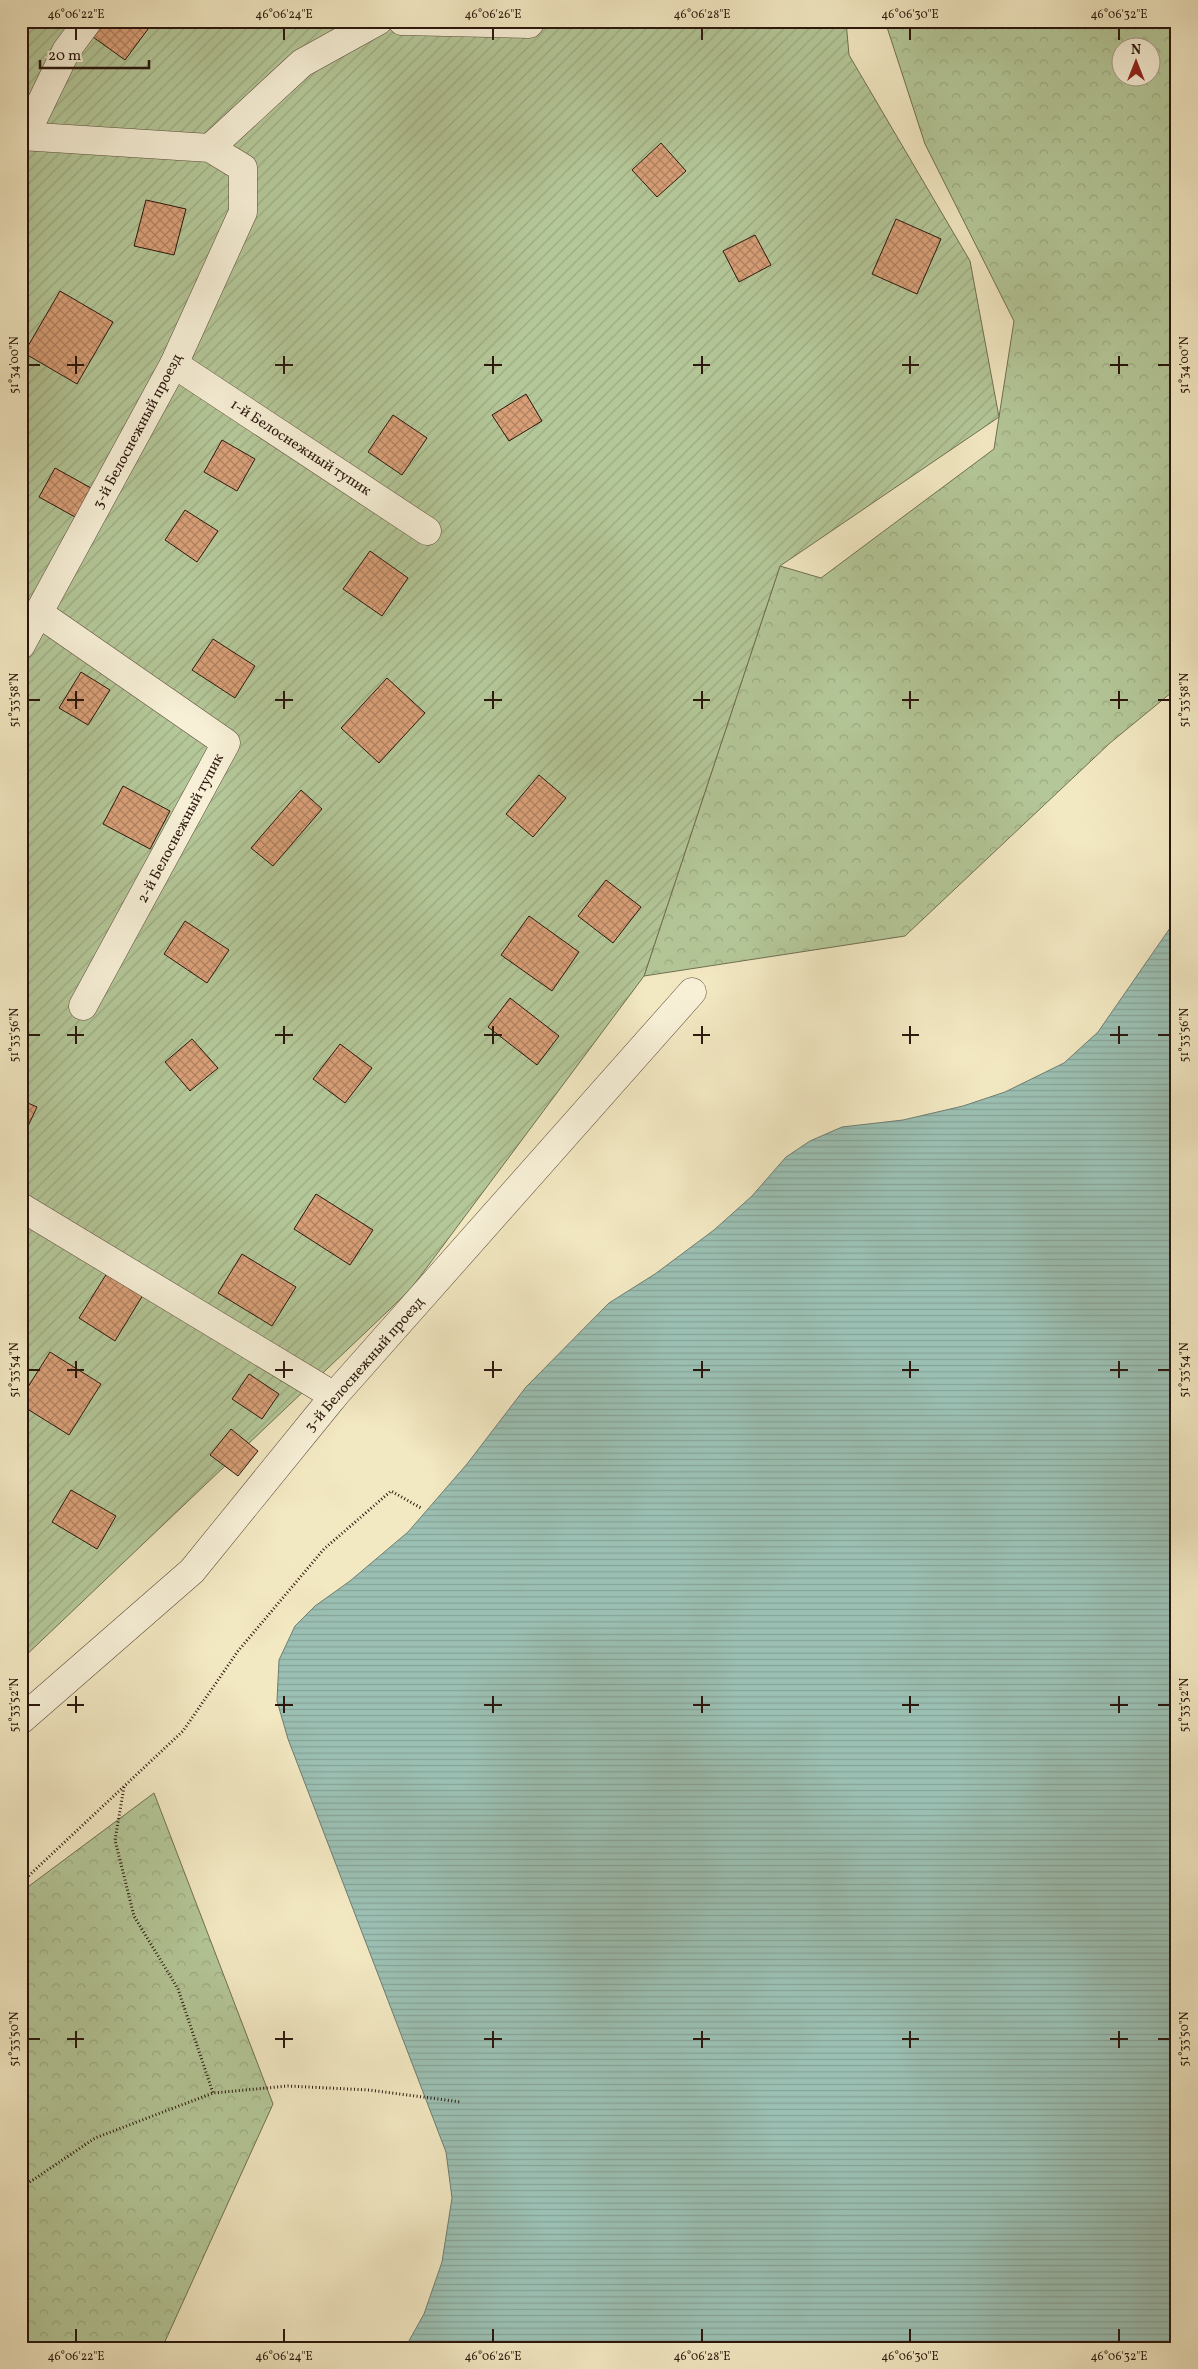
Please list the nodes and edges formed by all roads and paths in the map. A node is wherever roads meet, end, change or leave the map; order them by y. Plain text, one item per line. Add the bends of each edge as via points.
1 (88, 21) edge
2 (378, 21) edge
3 (402, 21) edge
4 (531, 21) edge
5 (23, 136) edge
6 (210, 148) junction
7 (174, 364) junction
8 (427, 531) dead end
9 (27, 632) edge
10 (692, 992) dead end
11 (83, 1006) dead end
12 (21, 1207) edge
13 (334, 1396) junction
14 (421, 1508) dead end
15 (21, 1720) edge
16 (124, 1787) junction
17 (21, 1883) edge
18 (213, 2093) junction
19 (461, 2102) dead end
20 (21, 2188) edge

1 - 5 lane via 66,51
2 - 6 lane via 302,63
3 - 4 lane via 529,24
5 - 6 lane
6 - 7 lane, 3-й Белоснежный проезд via 243,168 243,212
7 - 8 lane, 1-й Белоснежный тупик
7 - 9 lane, 3-й Белоснежный проезд
9 - 11 lane, 2-й Белоснежный тупик via 226,743
10 - 13 lane, 3-й Белоснежный проезд
12 - 13 lane
13 - 15 lane, 3-й Белоснежный проезд via 192,1571
14 - 16 path via 391,1492 324,1549 238,1651 183,1731
16 - 17 path
16 - 18 path via 115,1840 134,1916 178,1989
18 - 19 path via 288,2086 368,2090
18 - 20 path via 95,2138

